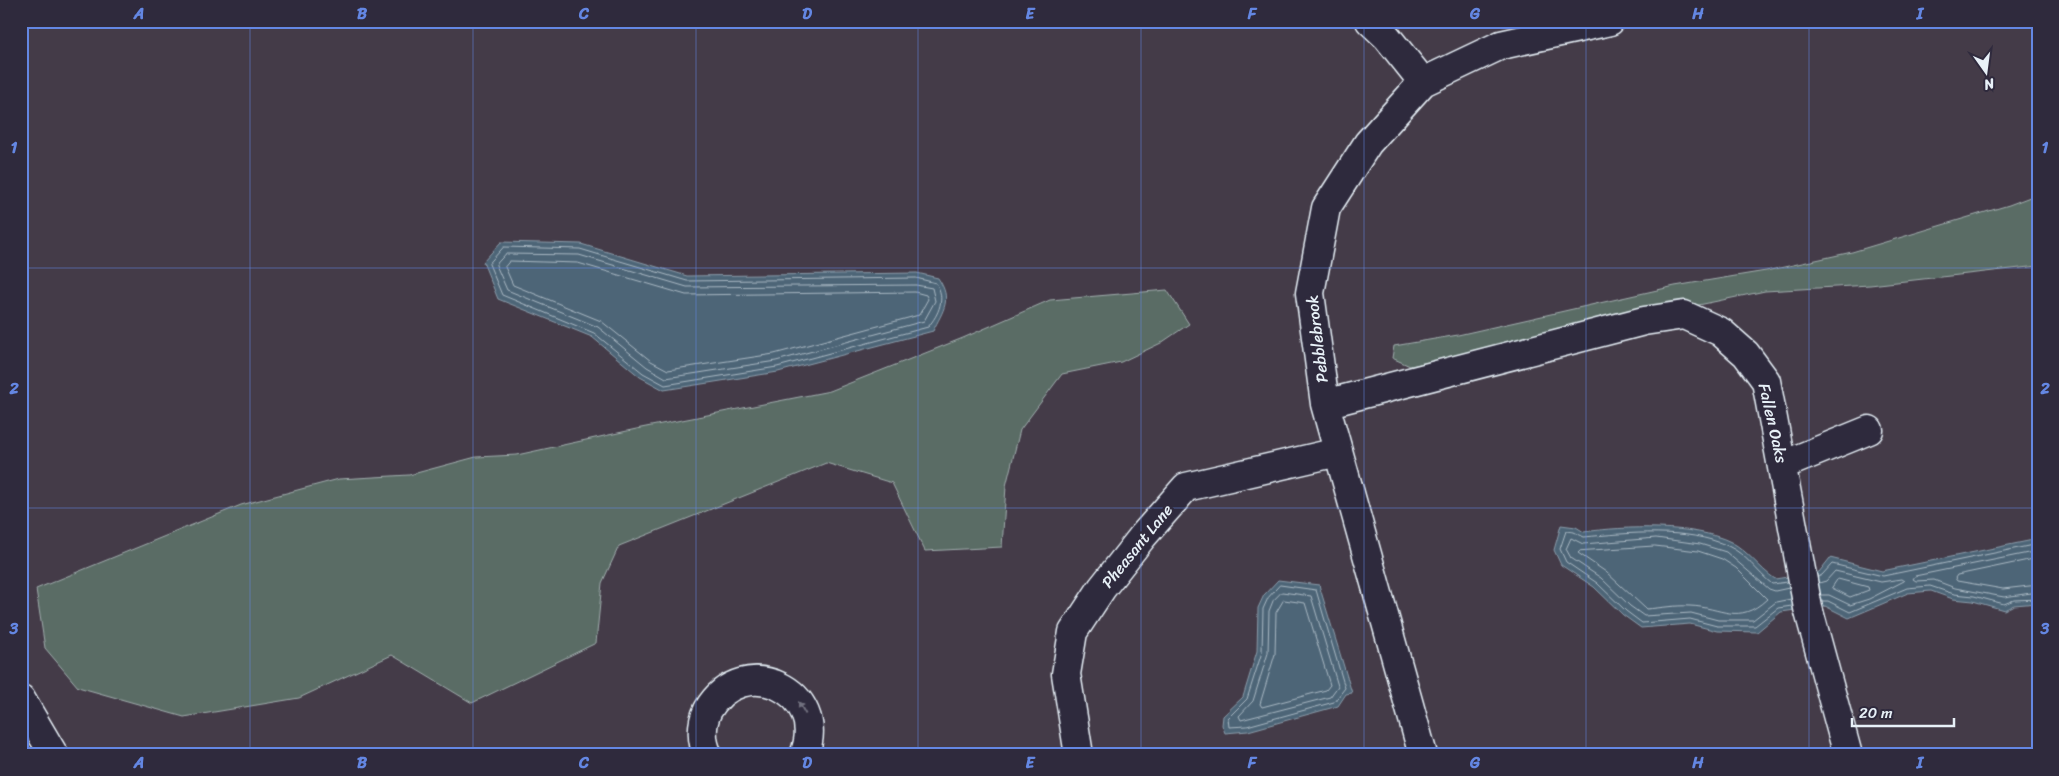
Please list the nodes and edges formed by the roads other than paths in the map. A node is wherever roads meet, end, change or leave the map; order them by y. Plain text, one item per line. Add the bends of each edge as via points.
1 (1370, 21) edge
2 (1610, 21) edge
3 (1423, 82) junction
4 (1325, 404) junction
5 (1869, 430) dead end
6 (1338, 452) junction
7 (1782, 465) junction
8 (21, 699) edge
9 (54, 755) edge
10 (708, 755) edge
11 (804, 755) edge
12 (1079, 755) edge
13 (1423, 755) edge
14 (1848, 755) edge

1 - 3 street
2 - 3 street, Pebblebrook via 1501,45
3 - 4 street, Pebblebrook via 1368,143 1326,208 1310,293
4 - 6 street, Pebblebrook
4 - 7 street, Fallen Oaks via 1644,321 1684,315 1721,332 1746,354 1766,381
5 - 7 street
6 - 12 street, Pheasant Lane via 1186,487 1143,536 1073,632 1066,674
6 - 13 street, Pebblebrook
7 - 14 street, Fallen Oaks via 1808,608
8 - 9 street
11 -> 10 street via 809,744 809,726 804,709 794,695 779,685 762,680 728,687 715,699 706,714 702,732

